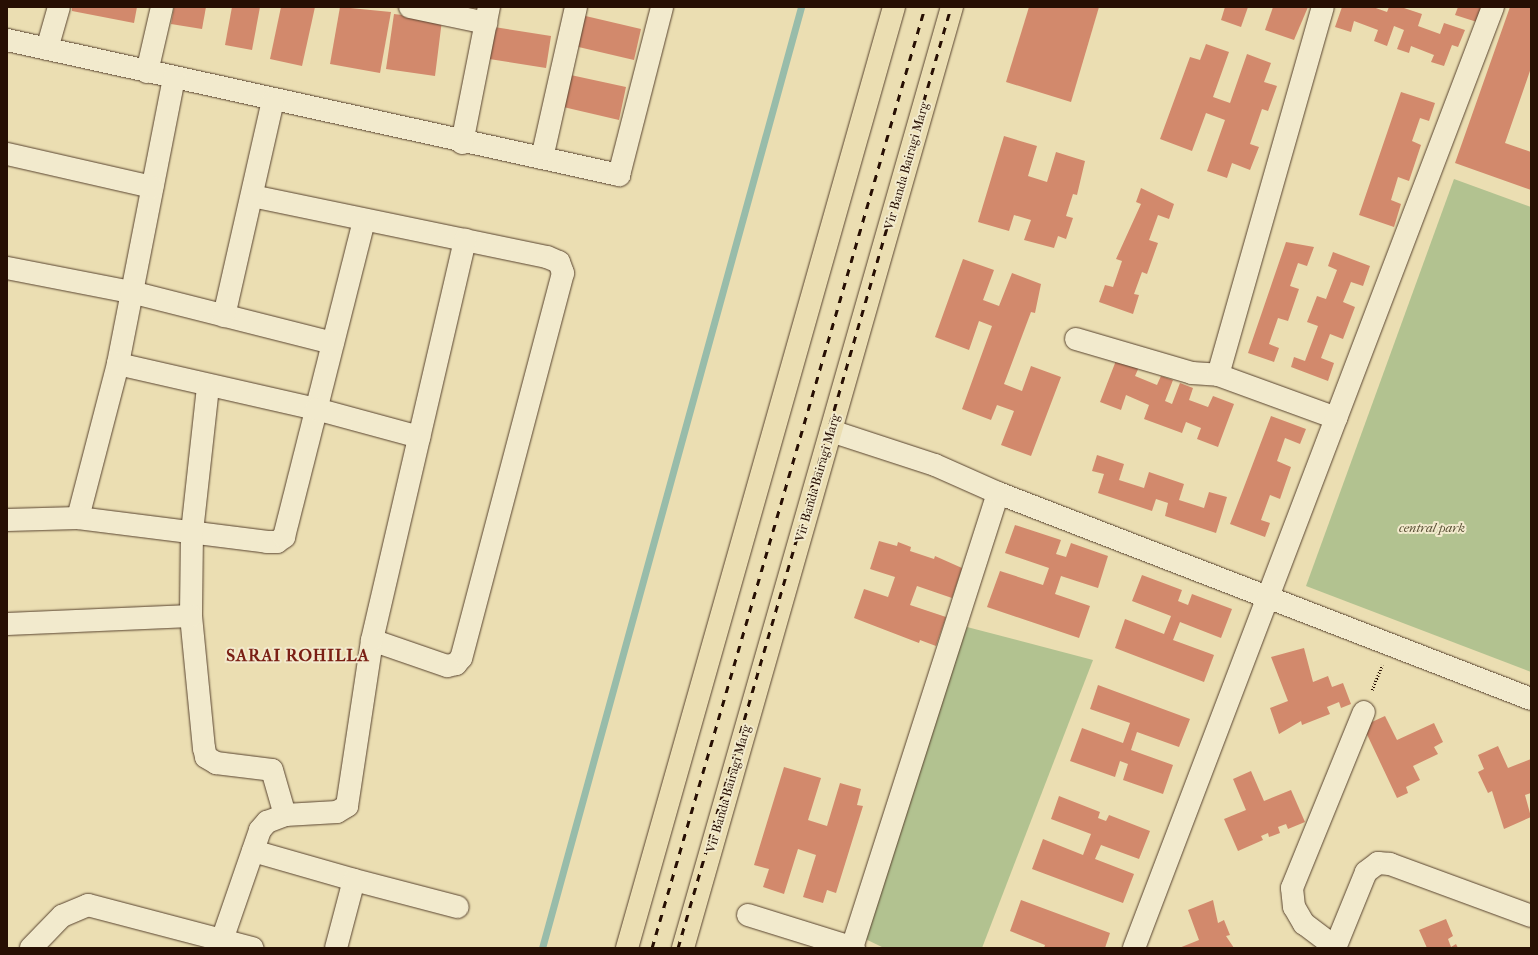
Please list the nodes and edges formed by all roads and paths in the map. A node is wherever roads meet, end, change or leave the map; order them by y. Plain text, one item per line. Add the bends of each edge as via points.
1 (59, 7) edge
2 (162, 7) edge
3 (410, 7) edge
4 (576, 7) edge
5 (662, 7) edge
6 (894, 7) edge
7 (952, 7) edge
8 (1323, 7) edge
9 (1493, 7) edge
10 (487, 15) edge
11 (7, 40) edge
12 (47, 49) junction
13 (147, 72) junction
14 (174, 78) junction
15 (273, 100) junction
16 (462, 143) junction
17 (7, 154) edge
18 (542, 158) junction
19 (152, 188) junction
20 (252, 196) junction
21 (364, 221) junction
22 (465, 240) junction
23 (7, 268) edge
24 (131, 292) junction
25 (224, 316) junction
26 (1076, 339) dead end
27 (333, 343) junction
28 (118, 364) junction
29 (1218, 375) junction
30 (208, 387) junction
31 (316, 408) junction
32 (1336, 418) junction
33 (831, 431) junction
34 (419, 437) junction
35 (998, 493) junction
36 (78, 518) junction
37 (7, 520) edge
38 (192, 532) junction
39 (1267, 596) junction
40 (191, 616) junction
41 (7, 624) edge
42 (372, 640) junction
43 (1391, 644) junction
44 (1531, 699) edge
45 (1364, 712) joint
46 (285, 815) junction
47 (253, 851) junction
48 (354, 880) junction
49 (458, 907) dead end
50 (748, 915) dead end
51 (1531, 916) edge
52 (222, 940) junction
53 (1335, 947) edge
54 (31, 948) edge
55 (252, 948) edge
56 (336, 948) edge
57 (627, 948) edge
58 (683, 948) edge
59 (853, 948) edge
60 (1134, 948) edge

1 - 12 street
2 - 13 street
3 - 10 street
4 - 18 street
5 - 18 street via 619,175
6 - 57 main road
7 - 33 main road, Vir Banda Bairagi Marg
8 - 29 street
9 - 32 street
10 - 16 street
11 - 12 street
12 - 13 street
13 - 14 street
14 - 15 street
14 - 19 street
15 - 16 street
15 - 20 street
16 - 18 street
17 - 19 street
19 - 24 street
20 - 21 street
20 - 25 street
21 - 22 street
21 - 27 street
22 - 34 street
22 - 42 street via 559,262 563,273 461,658 456,664 447,666
23 - 24 street
24 - 25 street
24 - 28 street
25 - 27 street
26 - 29 street via 1192,373
27 - 31 street
28 - 30 street
28 - 36 street
29 - 32 street
30 - 31 street
30 - 38 street
31 - 34 street
31 - 38 street via 284,537 272,542
32 - 39 street
33 - 35 street via 935,465
33 - 58 main road, Vir Banda Bairagi Marg
34 - 42 street
35 - 39 street
35 - 59 street
36 - 37 street
36 - 38 street
38 - 40 street
39 - 43 street
39 - 60 street
40 - 41 street
40 - 46 street via 206,757 216,763 272,770
42 - 46 street via 348,806 337,812
43 - 44 street
43 - 45 path
45 - 53 street via 1292,888 1294,906 1304,924
46 - 47 street via 267,822
47 - 48 street
47 - 52 street
48 - 49 street
48 - 56 street
50 - 59 street
51 - 53 street via 1390,864 1378,863 1366,872
52 - 54 street via 88,904 62,916
52 - 55 street

